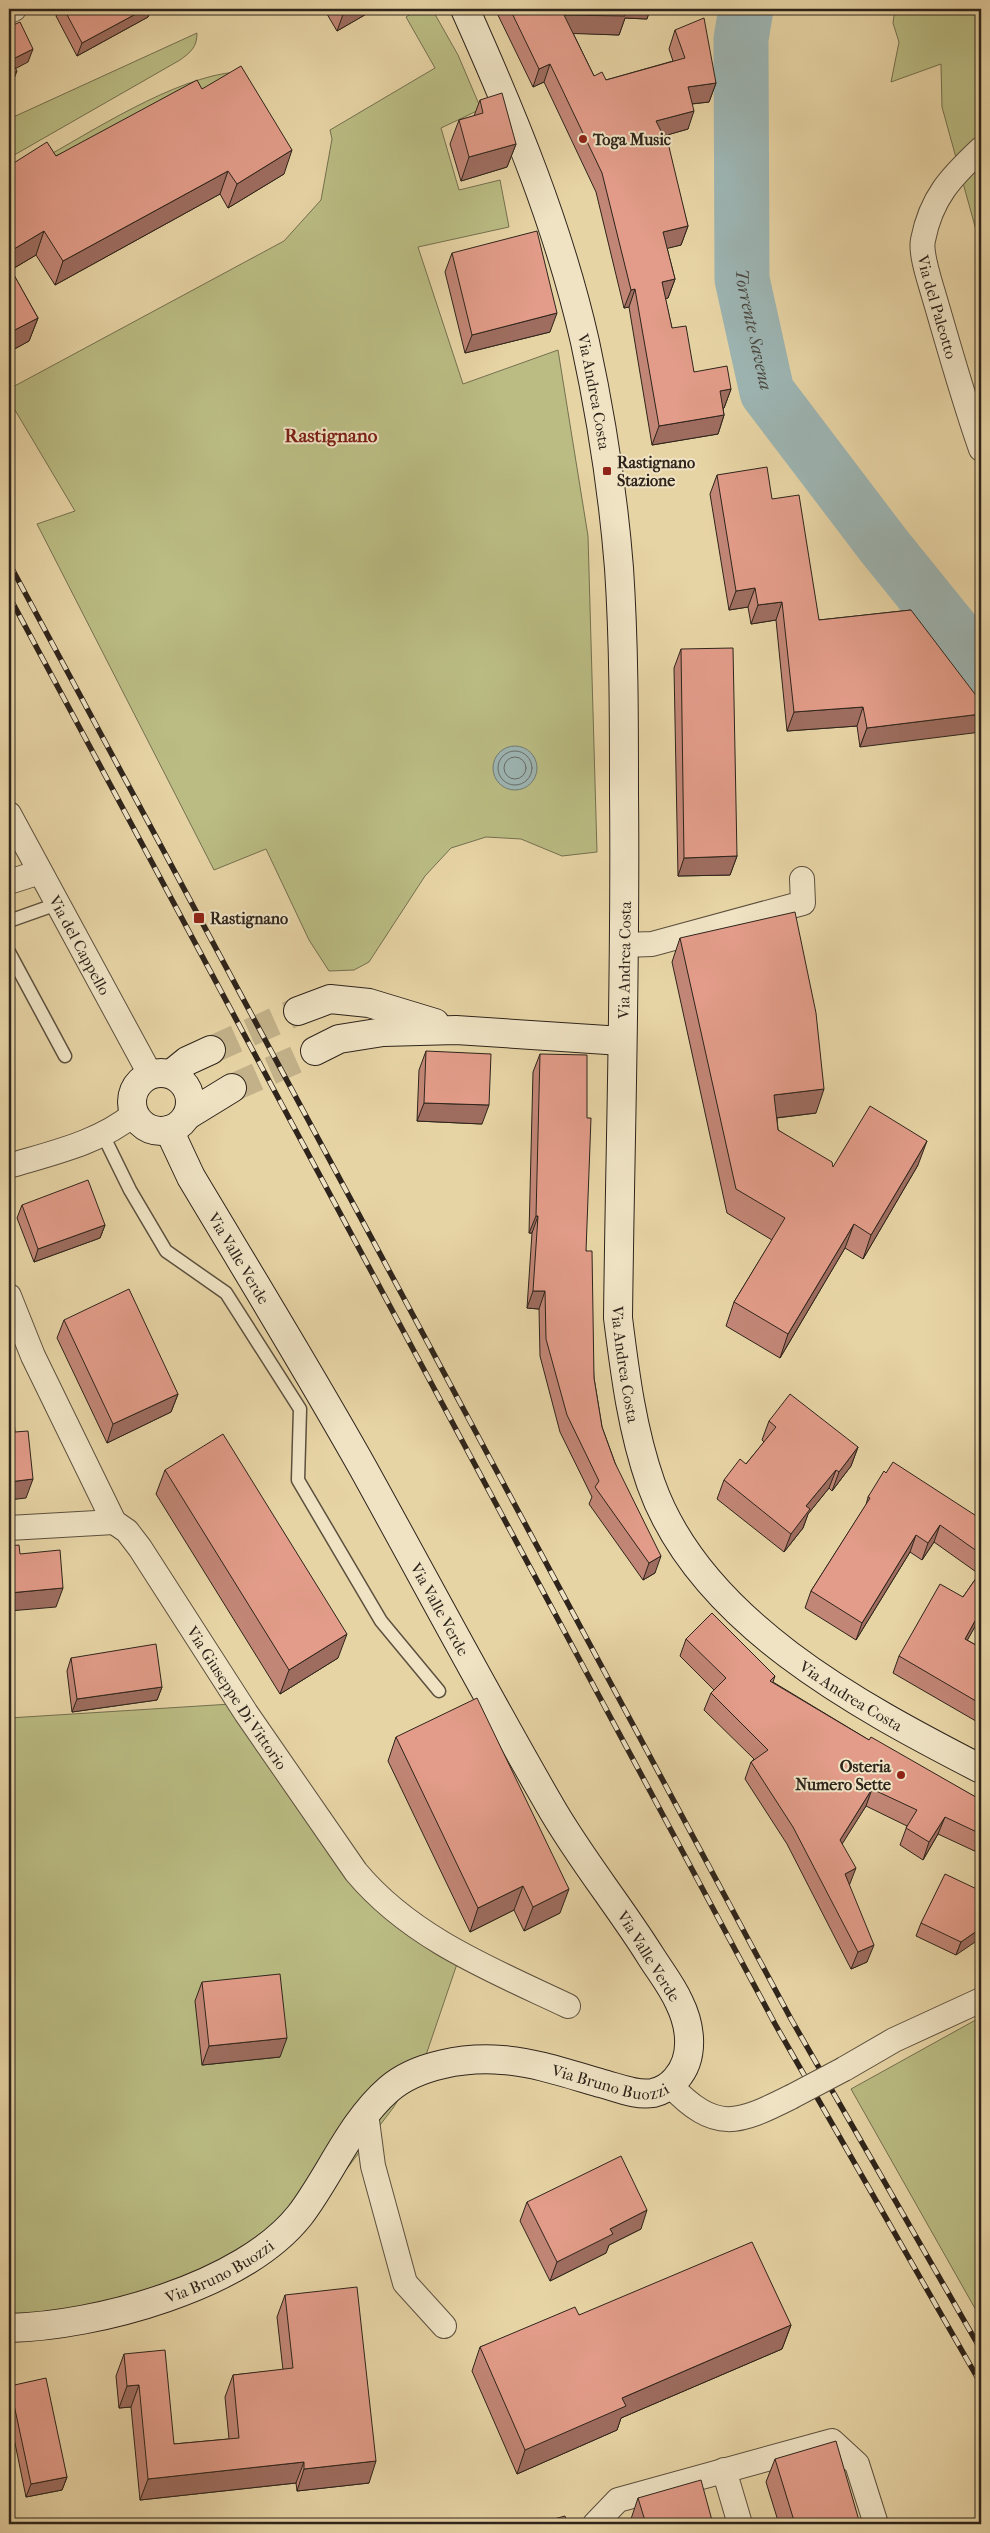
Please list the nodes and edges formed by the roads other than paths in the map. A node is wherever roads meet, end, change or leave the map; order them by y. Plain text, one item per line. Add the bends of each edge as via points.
1 (14, 9) edge
2 (465, 9) edge
3 (9, 11) edge
4 (981, 149) edge
5 (981, 449) edge
6 (9, 814) edge
7 (40, 872) junction
8 (802, 879) dead end
9 (9, 882) edge
10 (58, 904) junction
11 (9, 921) edge
12 (624, 945) junction
13 (9, 952) edge
14 (298, 1011) tunnel mouth
15 (456, 1030) junction
16 (622, 1041) junction
17 (211, 1050) tunnel mouth
18 (315, 1050) tunnel mouth
19 (65, 1056) dead end
20 (161, 1074) junction
21 (232, 1088) tunnel mouth
22 (134, 1114) junction
23 (179, 1123) junction
24 (103, 1135) junction
25 (9, 1166) edge
26 (9, 1296) edge
27 (114, 1522) junction
28 (9, 1528) edge
29 (438, 1691) dead end
30 (981, 1769) edge
31 (981, 2000) edge
32 (568, 2006) dead end
33 (670, 2085) junction
34 (366, 2113) junction
35 (444, 2326) dead end
36 (9, 2328) edge
37 (724, 2470) junction
38 (595, 2524) edge
39 (740, 2524) edge
40 (876, 2524) edge

1 - 3 street
2 - 12 street, Via Andrea Costa via 508,105 547,213 582,332 595,398 618,566 624,704
4 - 5 street, Via del Paleotto via 950,179 932,209 922,242 956,378
6 - 7 street, Via del Cappello
7 - 9 street
7 - 10 street, Via del Cappello
8 - 12 street via 803,903 652,944
10 - 11 lane
10 - 20 street, Via del Cappello
12 - 16 street, Via Andrea Costa
13 - 19 lane
14 - 15 street via 330,999 370,1003
15 - 16 street
15 - 18 street via 384,1032 339,1039
16 - 30 street, Via Andrea Costa via 618,1318 637,1437 656,1494 692,1561 718,1593 757,1630 862,1703
17 - 20 street
20 - 22 street via 136,1087 132,1096
20 - 23 street, Via Valle Verde via 187,1086 191,1106
21 - 23 street
22 - 23 street via 145,1127 162,1132
22 - 24 street
23 - 33 street, Via Valle Verde via 191,1177 362,1467 564,1830 678,1998 685,2016 689,2049 685,2066
24 - 25 street
24 - 29 lane via 130,1190 166,1251 226,1293 300,1409 298,1480 381,1621
26 - 27 street, Via Giuseppe Di Vittorio via 33,1356
27 - 28 street
27 - 32 street, Via Giuseppe Di Vittorio via 140,1548 246,1713 376,1897 409,1924 472,1960
31 - 33 street, Via Bruno Buozzi, bridge via 894,2040 747,2118 721,2119 695,2109
33 - 34 street, Via Bruno Buozzi via 651,2094 502,2060 472,2061 441,2065 399,2081
34 - 35 street via 373,2166 405,2283
34 - 36 street, Via Bruno Buozzi via 297,2219 250,2257 188,2290 146,2304 42,2327
37 - 38 street via 618,2500
37 - 39 street
37 - 40 street via 832,2441 857,2464

